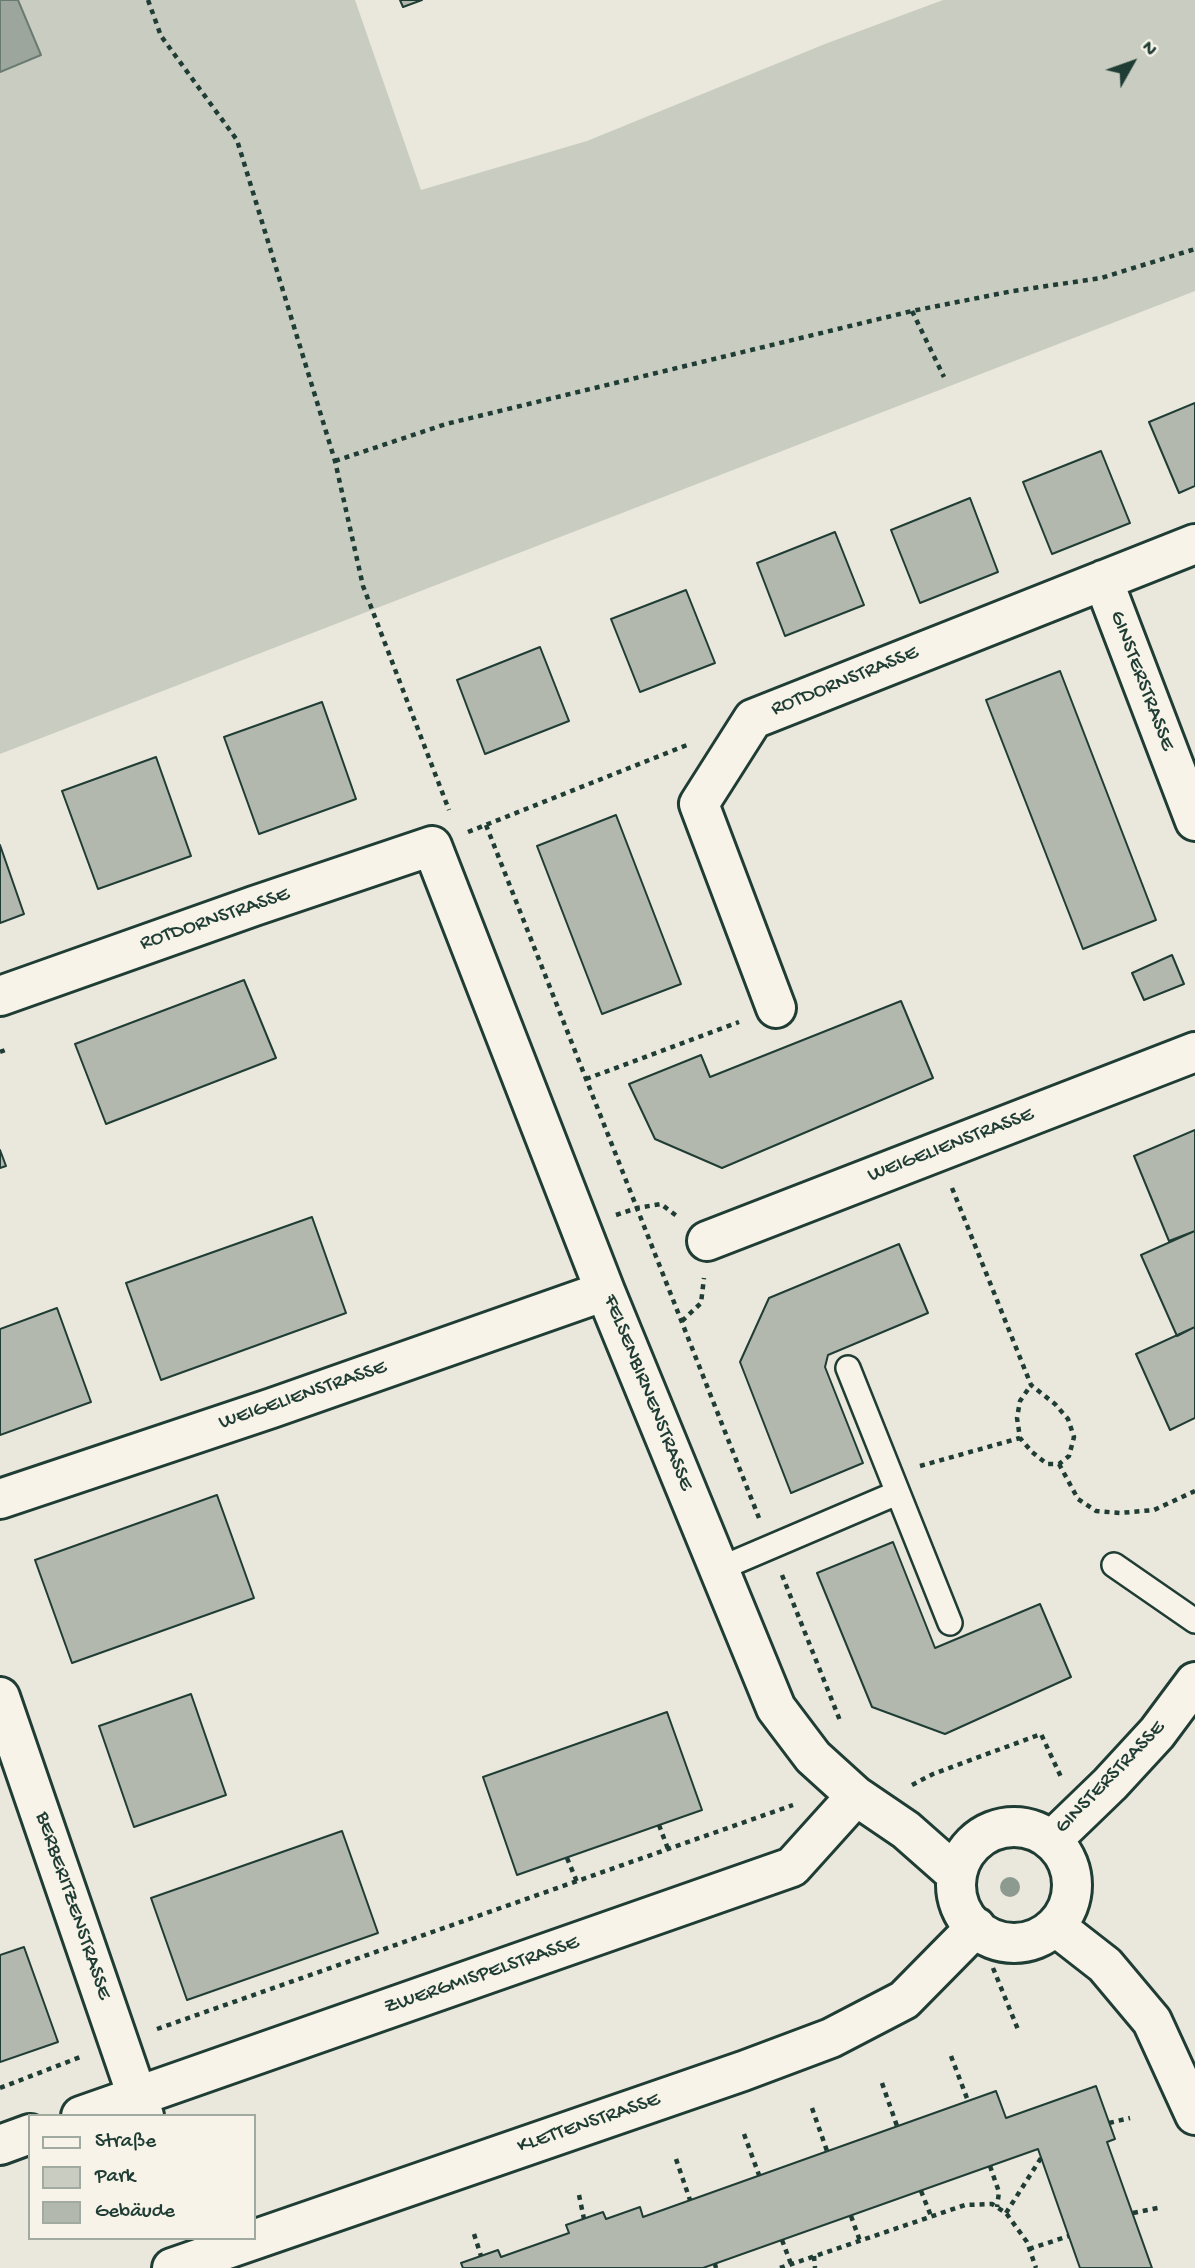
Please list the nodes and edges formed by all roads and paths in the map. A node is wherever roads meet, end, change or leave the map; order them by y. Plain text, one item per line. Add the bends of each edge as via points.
1 (148, 0) edge
2 (1195, 249) edge
3 (912, 311) junction
4 (944, 377) dead end
5 (335, 461) junction
6 (1195, 544) edge
7 (1103, 580) junction
8 (690, 744) dead end
9 (1195, 821) edge
10 (486, 825) junction
11 (445, 841) junction
12 (0, 996) edge
13 (776, 1009) joint
14 (8, 1049) dead end
15 (0, 1052) edge
16 (1195, 1052) edge
17 (586, 1079) junction
18 (937, 1152) junction
19 (708, 1241) dead end
20 (605, 1291) junction
21 (848, 1368) dead end
22 (1031, 1385) junction
23 (1020, 1438) junction
24 (1059, 1464) junction
25 (894, 1483) junction
26 (1195, 1491) edge
27 (0, 1499) edge
28 (771, 1546) junction
29 (1114, 1565) dead end
30 (719, 1569) junction
31 (1195, 1621) edge
32 (950, 1623) dead end
33 (1195, 1682) edge
34 (0, 1698) edge
35 (842, 1727) dead end
36 (856, 1795) junction
37 (659, 1825) dead end
38 (1065, 1827) junction
39 (668, 1849) junction
40 (567, 1858) dead end
41 (957, 1875) junction
42 (577, 1882) junction
43 (1055, 1926) junction
44 (976, 1927) junction
45 (1019, 2032) dead end
46 (120, 2042) junction
47 (951, 2056) dead end
48 (882, 2082) dead end
49 (0, 2088) edge
50 (968, 2101) dead end
51 (141, 2106) edge
52 (812, 2108) dead end
53 (93, 2114) edge
54 (1195, 2115) edge
55 (1130, 2118) dead end
56 (1109, 2123) dead end
57 (897, 2126) dead end
58 (744, 2134) dead end
59 (28, 2135) edge
60 (0, 2145) edge
61 (827, 2151) dead end
62 (1041, 2158) dead end
63 (676, 2159) dead end
64 (990, 2166) dead end
65 (759, 2175) dead end
66 (921, 2190) dead end
67 (579, 2195) dead end
68 (690, 2200) dead end
69 (996, 2207) junction
70 (1162, 2207) dead end
71 (1006, 2213) junction
72 (1133, 2213) dead end
73 (851, 2216) dead end
74 (931, 2216) junction
75 (584, 2219) dead end
76 (474, 2234) dead end
77 (256, 2235) edge
78 (1069, 2236) dead end
79 (241, 2240) edge
80 (782, 2240) dead end
81 (860, 2241) junction
82 (1029, 2249) junction
83 (481, 2256) dead end
84 (814, 2256) junction
85 (188, 2258) edge
86 (791, 2264) junction
87 (780, 2268) edge
88 (815, 2268) edge
89 (1036, 2268) edge

1 - 5 path via 161,36 237,140
2 - 3 path via 1101,278
3 - 4 path
3 - 5 path via 446,424
5 - 11 path via 363,586
6 - 7 street, ROTDORNSTRASSE
7 - 9 street, GINSTERSTRASSE
7 - 13 street, ROTDORNSTRASSE via 753,719 699,804
8 - 10 path
10 - 11 path
10 - 17 path
11 - 12 street, ROTDORNSTRASSE
11 - 20 street, FELSENBIRNENSTRASSE
13 - 17 path
14 - 15 path
16 - 18 street, WEIGELIENSTRASSE
17 - 28 path
18 - 19 street, WEIGELIENSTRASSE
18 - 22 path
20 - 27 street, WEIGELIENSTRASSE
20 - 30 street, FELSENBIRNENSTRASSE
21 - 25 lane
22 - 23 path via 1018,1409
22 - 24 path via 1068,1419 1074,1437 1069,1456
23 - 24 path via 1047,1464
23 - 25 path
24 - 26 path via 1078,1499 1096,1511 1154,1510
25 - 28 lane
25 - 32 lane
28 - 30 lane
28 - 35 path
29 - 31 lane
30 - 36 street, FELSENBIRNENSTRASSE via 776,1708 813,1757
33 - 38 street, GINSTERSTRASSE via 1157,1733
34 - 46 street, BERBERITZENSTRASSE
36 - 38 path via 933,1774 1041,1734
36 - 39 path via 800,1803
36 - 41 street, FELSENBIRNENSTRASSE via 906,1830
36 - 51 street, ZWERGMISPELSTRASSE via 792,1867
37 - 39 path
38 - 41 street via 1009,1827 985,1834 962,1859
38 - 43 street via 1064,1855 1074,1892
39 - 42 path
40 - 42 path
41 - 44 street via 963,1913
42 - 46 path
43 - 44 street via 1041,1937 1012,1943 986,1936
43 - 54 street via 1105,1965 1152,2021
44 - 45 path
44 - 77 street, KLETTENSTRASSE via 904,2000 831,2038
46 - 49 path
46 - 51 street, BERBERITZENSTRASSE
47 - 50 path
48 - 57 path
51 - 53 street, ZWERGMISPELSTRASSE
52 - 61 path
55 - 56 path
58 - 65 path
59 - 60 street
62 - 71 path
63 - 68 path
64 - 69 path via 999,2192
66 - 74 path
67 - 75 path
69 - 71 path
69 - 74 path via 965,2205
70 - 72 path
71 - 82 path
73 - 81 path
74 - 81 path
76 - 83 path
78 - 82 path
79 - 85 street, KLETTENSTRASSE
80 - 86 path
81 - 84 path
82 - 89 path
84 - 86 path
84 - 88 path
86 - 87 path

